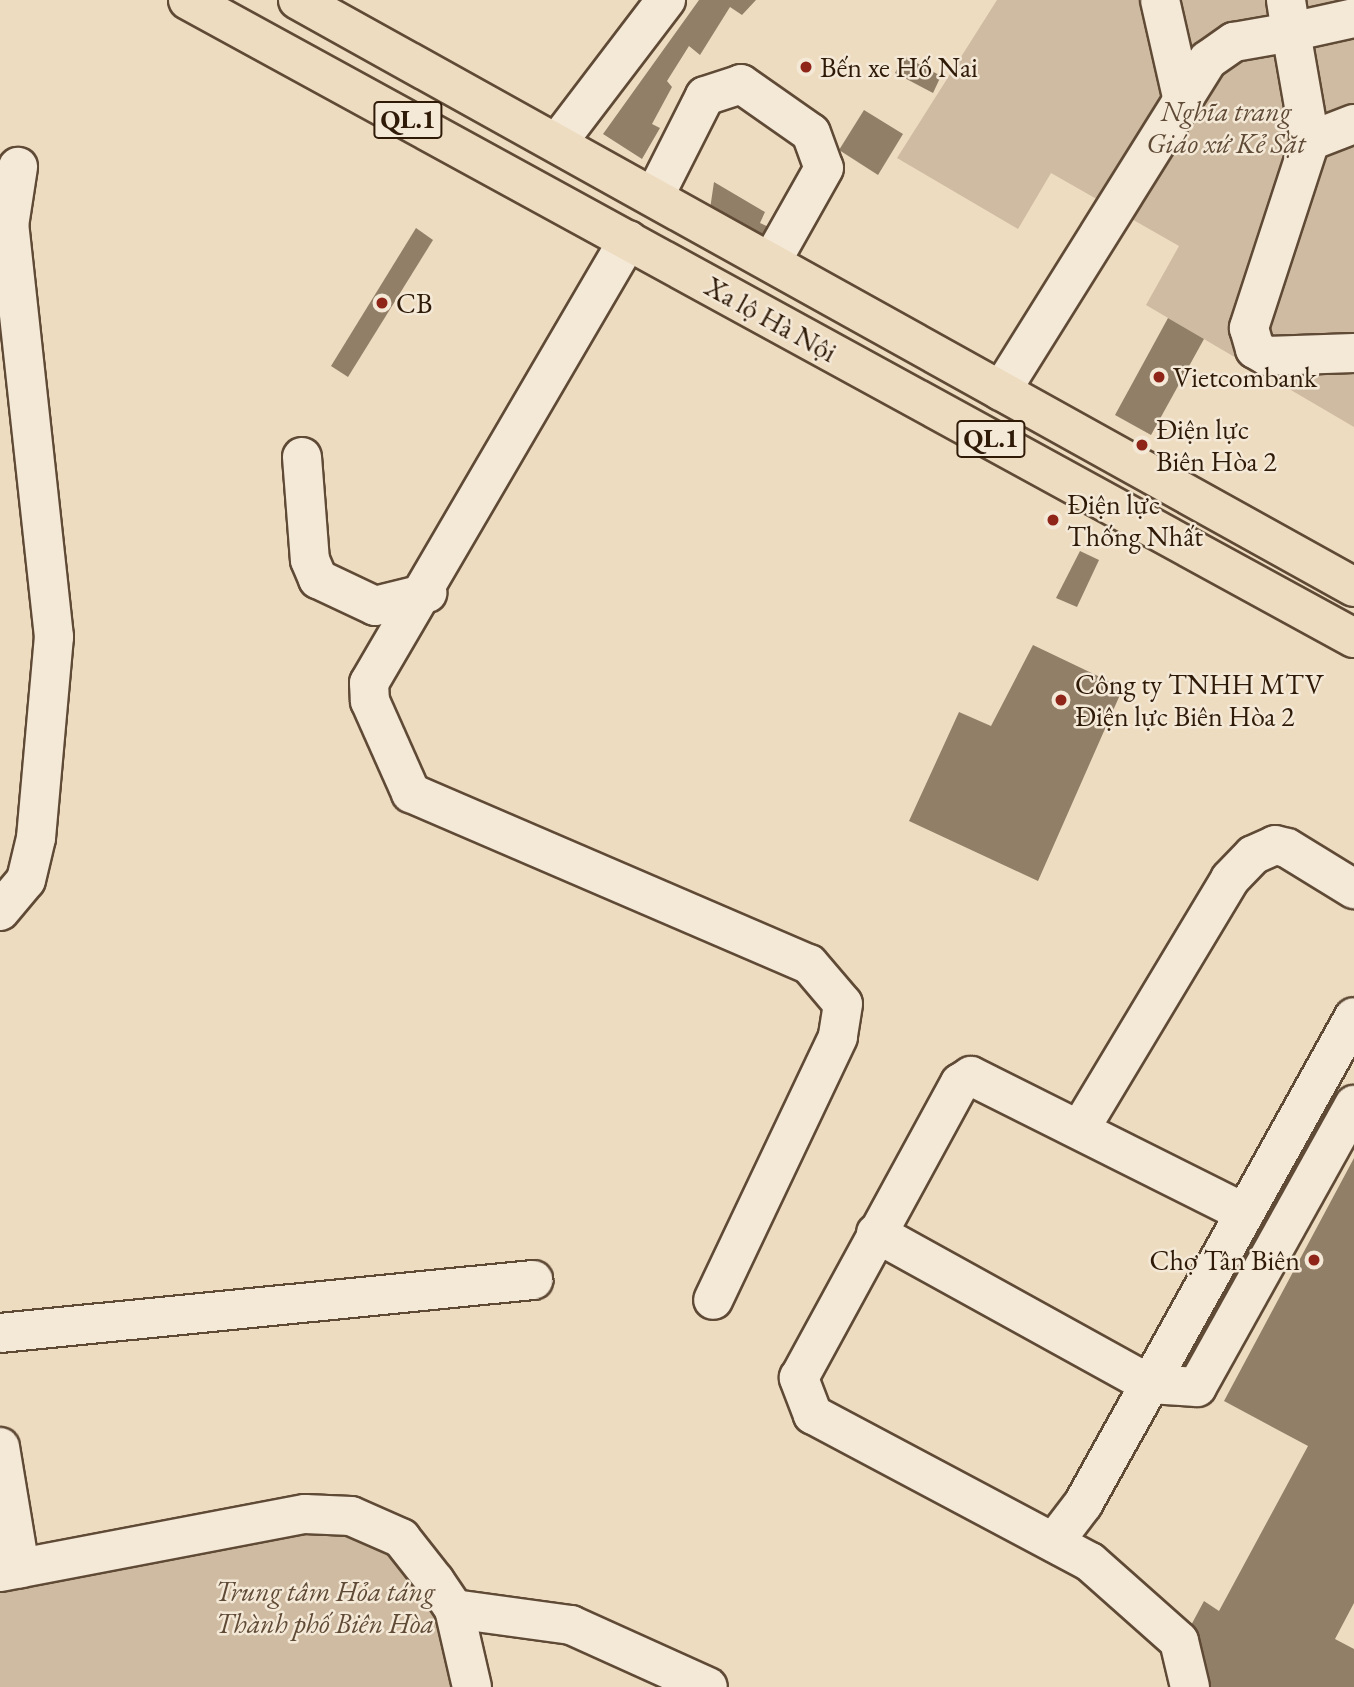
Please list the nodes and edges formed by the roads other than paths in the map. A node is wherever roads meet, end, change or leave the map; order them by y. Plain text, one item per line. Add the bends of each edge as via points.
1 (188, 0) edge
2 (298, 0) edge
3 (666, 0) edge
4 (1160, 0) edge
5 (1289, 16) edge
6 (1354, 18) edge
7 (1182, 97) junction
8 (1354, 124) edge
9 (1310, 141) junction
10 (557, 143) junction
11 (18, 167) dead end
12 (529, 186) junction
13 (654, 197) junction
14 (628, 240) junction
15 (771, 262) junction
16 (1354, 353) edge
17 (1001, 391) junction
18 (302, 457) dead end
19 (1354, 587) edge
20 (427, 593) junction
21 (1354, 638) edge
22 (1354, 888) edge
23 (0, 911) edge
24 (1354, 1017) edge
25 (1354, 1105) edge
26 (1080, 1129) junction
27 (1245, 1213) junction
28 (876, 1233) junction
29 (533, 1280) dead end
30 (713, 1300) dead end
31 (0, 1333) edge
32 (1150, 1384) junction
33 (0, 1447) edge
34 (1054, 1542) junction
35 (10, 1570) edge
36 (454, 1609) junction
37 (472, 1687) edge
38 (708, 1687) edge
39 (1190, 1687) edge

1 - 12 highway, Xa lộ Hà Nội / QL.1
2 - 10 highway, Xa lộ Hà Nội / QL.1
3 - 10 street
4 - 7 street
5 - 6 street
5 - 7 street via 1220,48
5 - 9 street
7 - 17 street
8 - 9 street
9 - 16 street via 1248,328 1255,349 1267,356
10 - 12 highway
10 - 13 highway, Xa lộ Hà Nội / QL.1
11 - 23 street via 9,226 54,637 36,838 26,880
12 - 14 highway, Xa lộ Hà Nội / QL.1
13 - 14 highway
13 - 15 highway, Xa lộ Hà Nội / QL.1
13 - 15 street via 705,96 741,84 811,132 824,169
14 - 20 street
14 - 21 highway, Xa lộ Hà Nội / QL.1
15 - 17 highway, Xa lộ Hà Nội / QL.1
17 - 19 highway, Xa lộ Hà Nội / QL.1
18 - 20 street via 310,560 318,579 375,606
20 - 30 street via 369,683 377,724 411,793 809,964 844,1004 838,1037
22 - 26 street via 1287,848 1275,845 1253,855 1230,879
24 - 27 street
25 - 32 street via 1197,1387
26 - 27 street
26 - 28 street via 971,1076 960,1083
27 - 32 street
28 - 32 street
28 - 34 street via 802,1364 801,1394 813,1415
29 - 31 street
32 - 34 street via 1083,1504
33 - 35 street
34 - 39 street via 1090,1562 1179,1641
35 - 36 street via 305,1514 351,1516 401,1538
36 - 37 street
36 - 38 street via 571,1625

